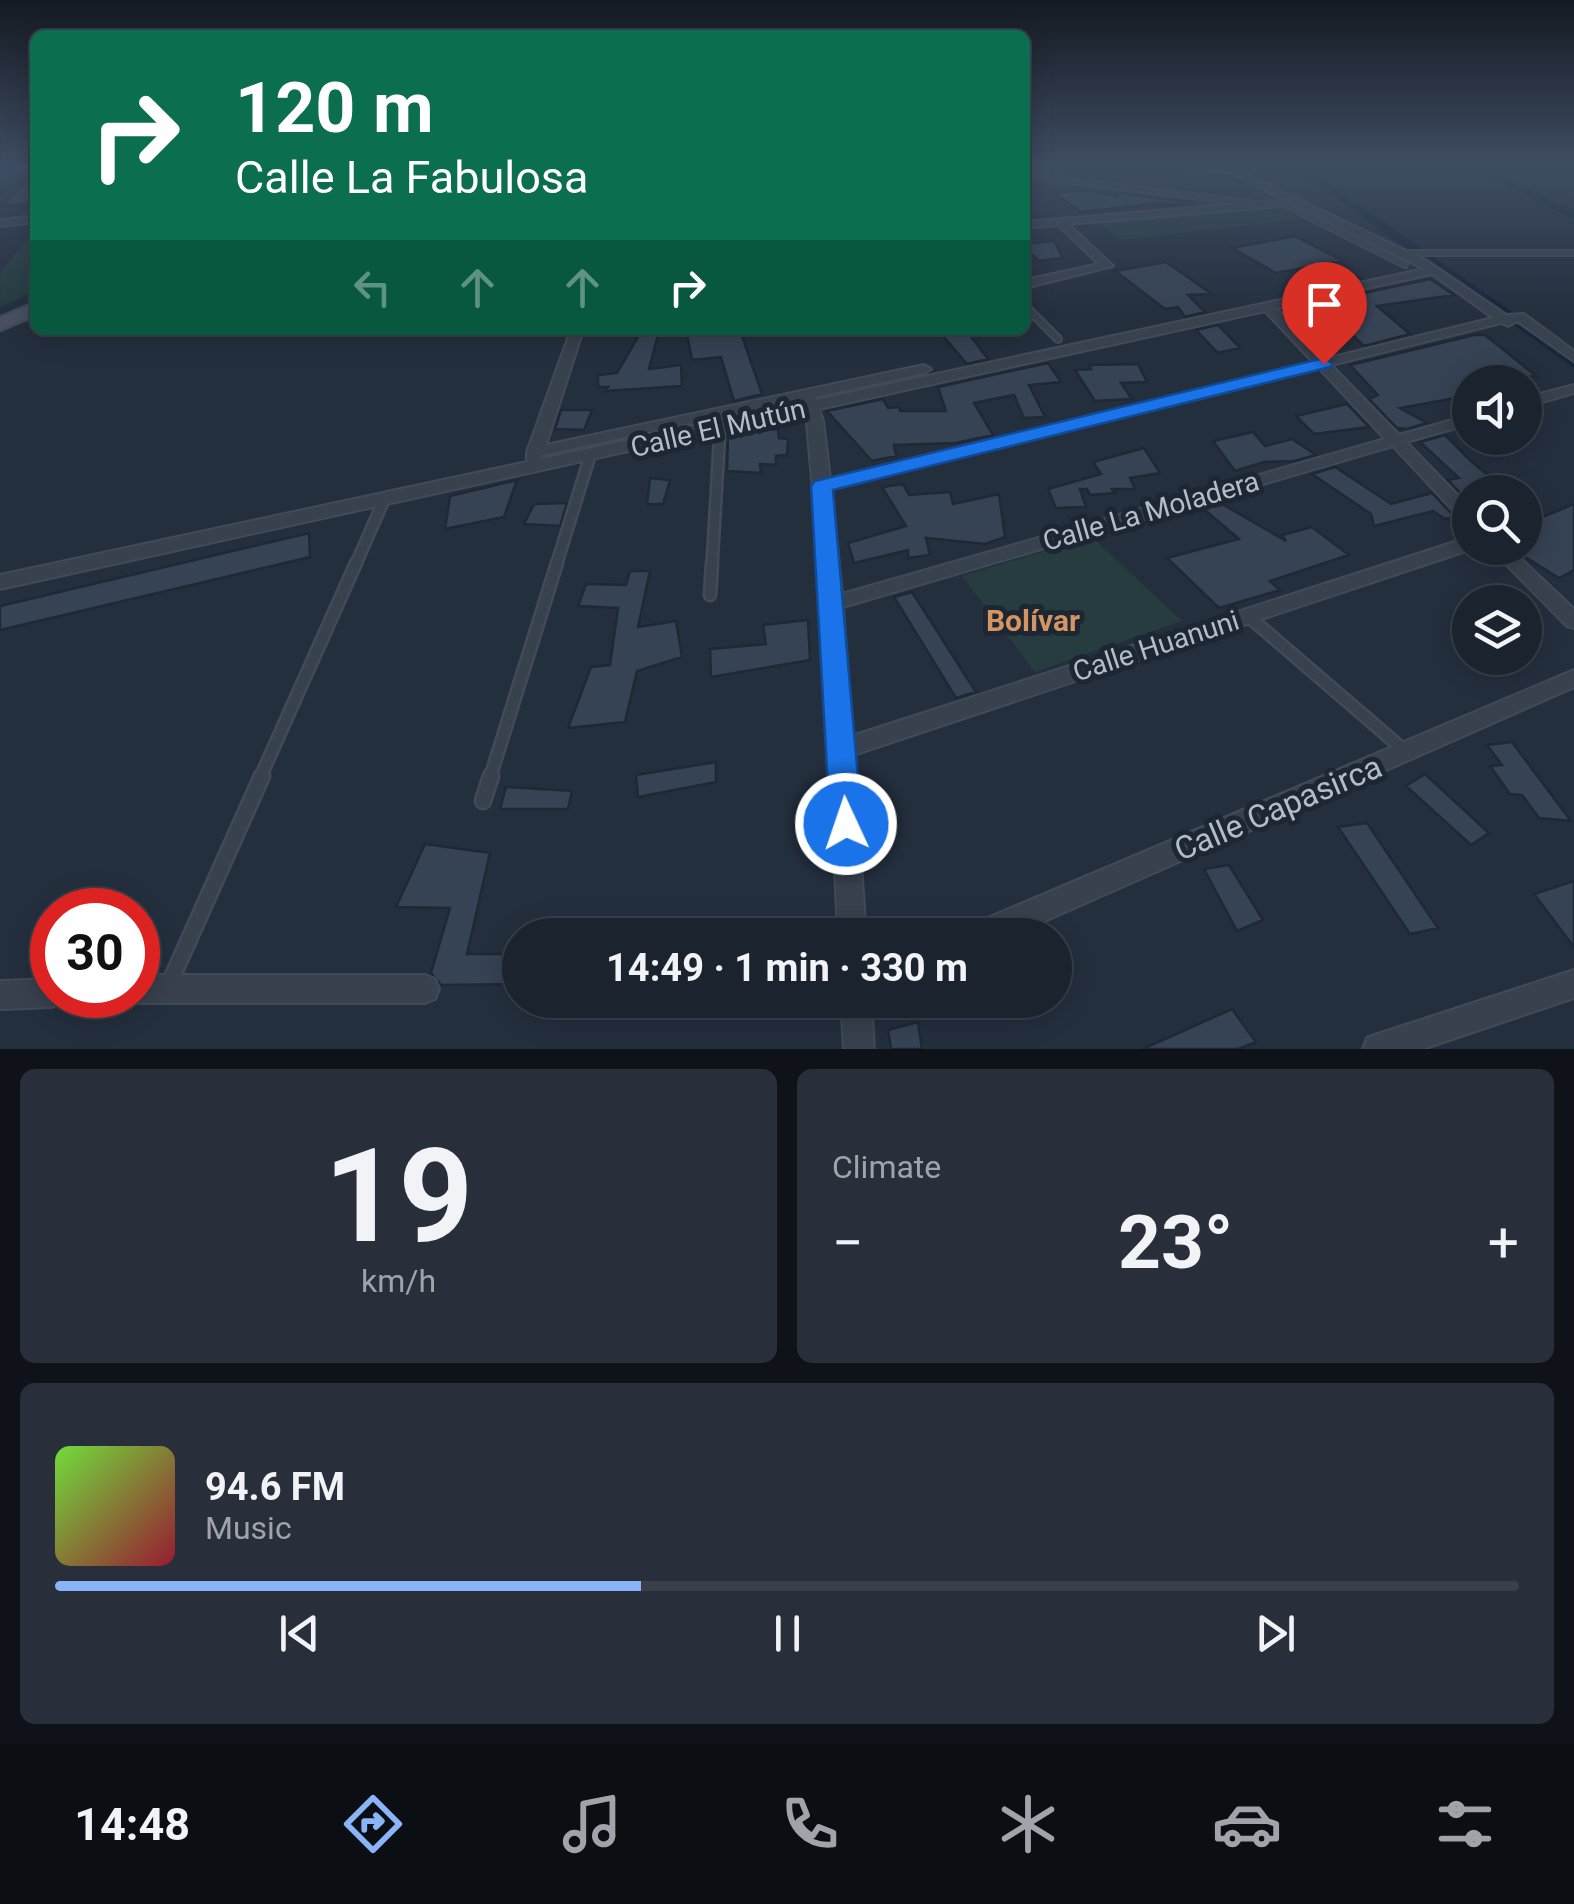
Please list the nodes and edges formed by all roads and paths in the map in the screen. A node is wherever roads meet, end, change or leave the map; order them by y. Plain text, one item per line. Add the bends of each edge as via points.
1 (1134, 216) edge
2 (1308, 216) edge
3 (1323, 216) edge
4 (30, 218) edge
5 (0, 221) edge
6 (1060, 222) junction
7 (1030, 224) edge
8 (1574, 253) edge
9 (1404, 259) junction
10 (1429, 266) junction
11 (1030, 283) edge
12 (1267, 306) junction
13 (30, 310) edge
14 (1030, 311) edge
15 (1503, 319) junction
16 (0, 325) edge
17 (575, 335) edge
18 (1058, 340) junction
19 (1574, 357) edge
20 (1324, 364) junction
21 (1574, 370) edge
22 (1574, 389) edge
23 (1542, 398) edge
24 (810, 400) junction
25 (1452, 425) edge
26 (720, 428) junction
27 (1397, 441) junction
28 (590, 456) junction
29 (533, 460) junction
30 (822, 486) junction
31 (1452, 499) edge
32 (384, 500) junction
33 (1452, 549) edge
34 (1516, 565) edge
35 (0, 582) edge
36 (710, 595) dead end
37 (832, 603) junction
38 (1248, 616) junction
39 (1574, 622) edge
40 (1574, 678) edge
41 (841, 749) junction
42 (1407, 752) junction
43 (483, 800) dead end
44 (851, 918) edge
45 (1021, 918) edge
46 (160, 972) edge
47 (1574, 984) edge
48 (160, 989) edge
49 (425, 989) dead end
50 (30, 994) edge
51 (0, 996) edge
52 (857, 1018) edge
53 (860, 1049) edge
54 (1378, 1049) edge

1 - 6 street
2 - 9 lane
3 - 9 street
4 - 5 street
6 - 7 street
6 - 11 street via 1107,266
8 - 9 lane
9 - 10 street, Calle El Mutún
9 - 18 street, Calle El Mutún
10 - 12 street, Calle El Mutún
10 - 15 street
12 - 20 street
12 - 24 street, Calle El Mutún
13 - 16 main road
14 - 18 lane
15 - 19 street via 1520,318
15 - 20 street
15 - 21 street
17 - 29 street
18 - 24 street, Calle El Mutún
20 - 27 street
20 - 30 street
22 - 23 street
24 - 26 street, Calle El Mutún
24 - 29 street, Calle El Mutún
24 - 30 street
25 - 27 street, Calle La Moladera
26 - 28 street, Calle El Mutún
26 - 36 lane
27 - 31 street
27 - 37 street, Calle La Moladera
28 - 29 street, Calle El Mutún
28 - 43 lane
29 - 32 street, Calle El Mutún
30 - 37 street
32 - 35 street, Calle El Mutún
32 - 46 lane
33 - 38 street, Calle Huanuni
34 - 39 street
37 - 41 street
38 - 41 street, Calle Huanuni
38 - 42 lane
40 - 42 street, Calle Capasirca
41 - 44 street
42 - 45 street, Calle Capasirca
47 - 54 street
48 - 49 street
50 - 51 street
52 - 53 street

